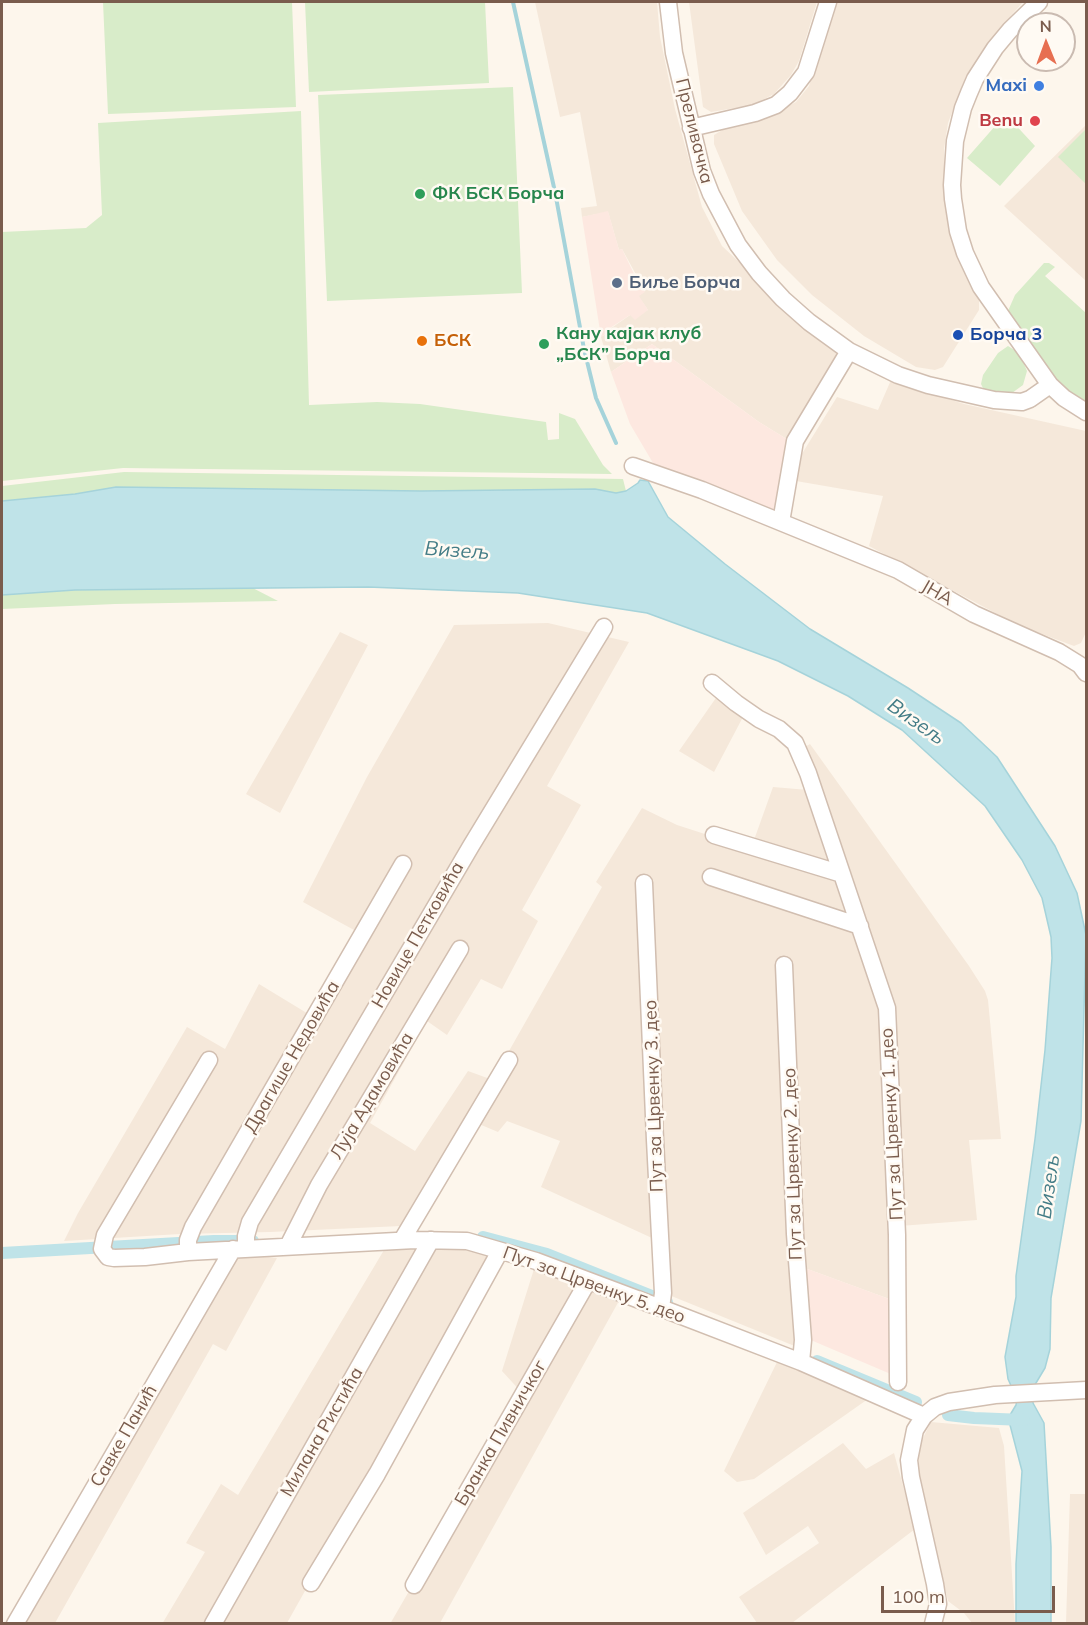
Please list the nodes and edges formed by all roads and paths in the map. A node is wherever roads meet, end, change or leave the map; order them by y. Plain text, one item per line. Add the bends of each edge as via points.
1 (668, 2) edge
2 (828, 2) edge
3 (1039, 2) edge
4 (691, 128) junction
5 (849, 351) junction
6 (1050, 385) junction
7 (1086, 412) edge
8 (633, 466) dead end
9 (781, 522) junction
10 (604, 627) dead end
11 (1084, 664) edge
12 (712, 683) dead end
13 (714, 834) dead end
14 (403, 864) dead end
15 (842, 874) junction
16 (711, 877) dead end
17 (644, 883) dead end
18 (860, 926) junction
19 (460, 949) dead end
20 (784, 965) dead end
21 (209, 1060) dead end
22 (509, 1060) dead end
23 (402, 1240) junction
24 (431, 1240) junction
25 (288, 1246) junction
26 (239, 1249) junction
27 (500, 1251) junction
28 (188, 1252) junction
29 (588, 1281) junction
30 (662, 1301) junction
31 (801, 1356) junction
32 (898, 1382) dead end
33 (1086, 1390) edge
34 (924, 1416) junction
35 (311, 1583) dead end
36 (414, 1585) dead end
37 (15, 1623) edge
38 (213, 1623) edge
39 (933, 1623) edge

1 - 4 street, Преливачка via 670,30
2 - 4 street via 806,72 790,93 776,105 755,113
3 - 6 street via 995,48 975,79 955,141 952,185 958,231 971,269
4 - 5 street, Преливачка via 711,194 738,245 783,299
5 - 6 street, Преливачка via 928,386 994,400 1022,402
5 - 9 street via 795,441
6 - 7 street
8 - 9 street, ЈНА
9 - 11 street, ЈНА via 898,570 974,614
10 - 26 street, Новице Петковића via 256,1212
12 - 15 street, Пут за Црвенку 1. део via 736,704 795,742
13 - 15 street
14 - 28 street, Драгише Недовића via 193,1227
15 - 18 street, Пут за Црвенку 1. део
16 - 18 street
17 - 30 street, Пут за Црвенку 3. део
18 - 32 street, Пут за Црвенку 1. део via 887,1008 897,1235
19 - 25 street, Луја Адамовића via 318,1185
20 - 31 street, Пут за Црвенку 2. део
21 - 28 street, Пут за Црвенку 5. део via 102,1243 104,1254 114,1258
22 - 23 street
23 - 24 street, Пут за Црвенку 5. део
23 - 25 street, Пут за Црвенку 5. део
24 - 27 street, Пут за Црвенку 5. део via 467,1241
24 - 38 street, Милана Ристића
25 - 26 street, Пут за Црвенку 5. део
26 - 28 street, Пут за Црвенку 5. део
26 - 37 street, Савке Панић
27 - 29 street, Пут за Црвенку 5. део
27 - 35 street via 377,1474
29 - 30 street, Пут за Црвенку 5. део
29 - 36 street, Бранка Пивничког
30 - 31 street, Пут за Црвенку 5. део
31 - 34 street, Пут за Црвенку 5. део
33 - 34 street via 950,1402
34 - 39 street via 915,1430 909,1460 935,1584 938,1605

